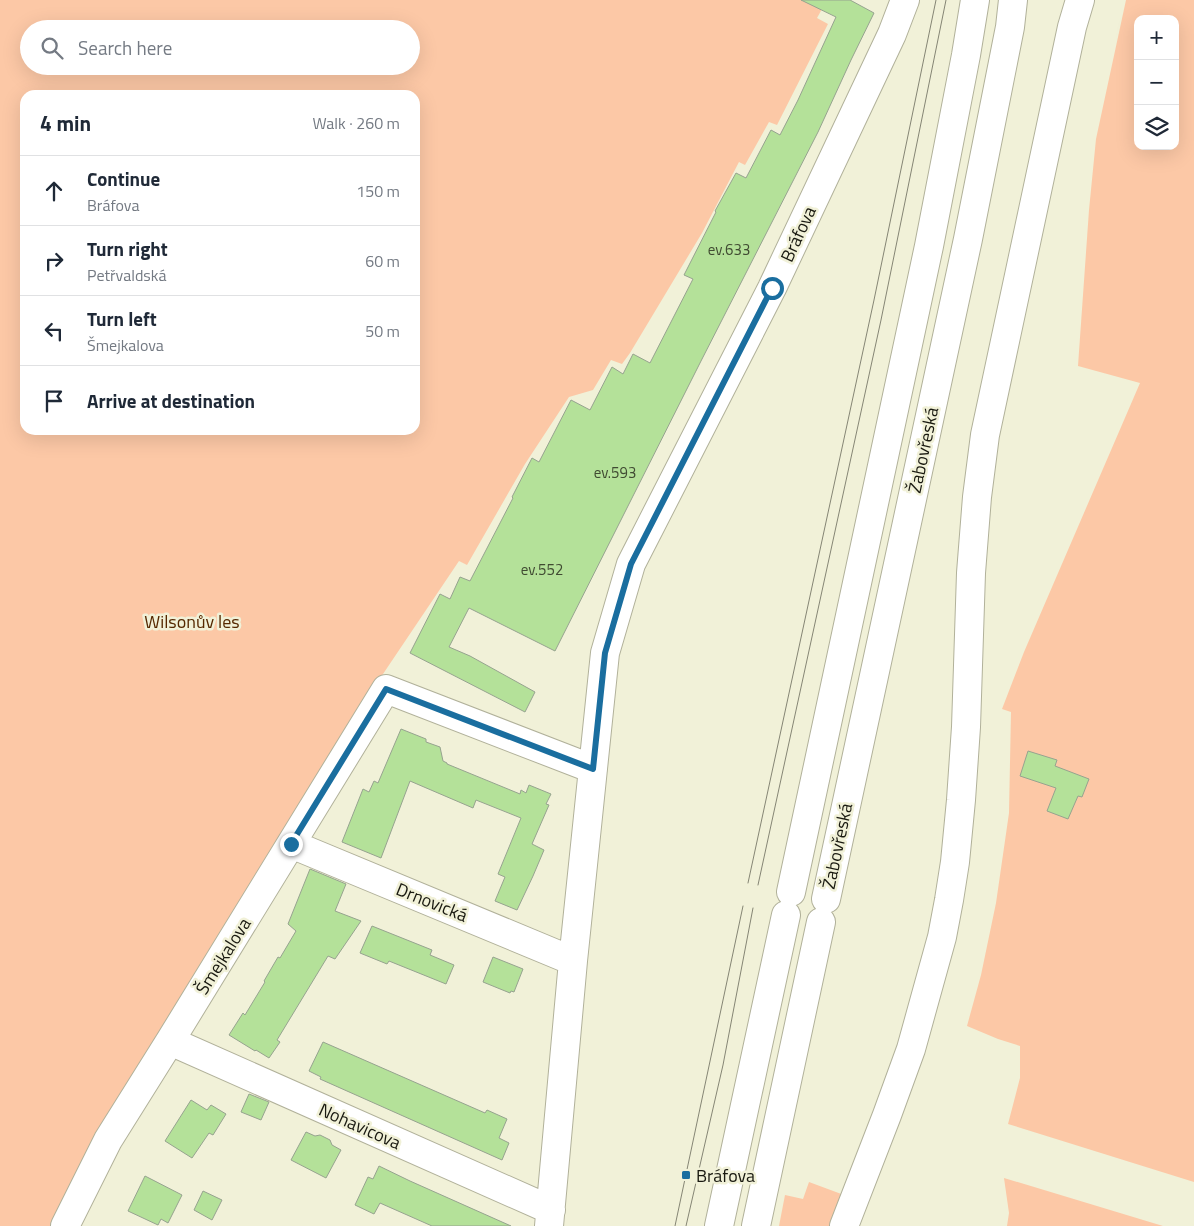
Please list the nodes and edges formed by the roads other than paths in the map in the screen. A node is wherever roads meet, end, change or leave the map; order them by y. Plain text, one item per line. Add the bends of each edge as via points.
1 (905, 0) edge
2 (975, 0) edge
3 (1013, 0) edge
4 (1080, 0) edge
5 (593, 769) junction
6 (291, 844) junction
7 (573, 961) junction
8 (170, 1042) junction
9 (550, 1218) edge
10 (65, 1226) edge
11 (719, 1226) edge
12 (756, 1226) edge
13 (844, 1226) edge

1 - 5 main road, Bráfova via 772,288 631,564 605,653
2 - 11 main road, Žabovřeská via 929,246
3 - 12 main road, Žabovřeská via 968,239
4 - 13 main road via 985,435 971,573 961,800 955,862 942,937 911,1049
5 - 6 main road, Šmejkalova via 386,689
5 - 7 main road, Bráfova
6 - 7 main road, Drnovická
6 - 8 main road, Šmejkalova
7 - 9 main road, Bráfova
8 - 9 main road, Nohavicova
8 - 10 main road, Šmejkalova via 108,1140

